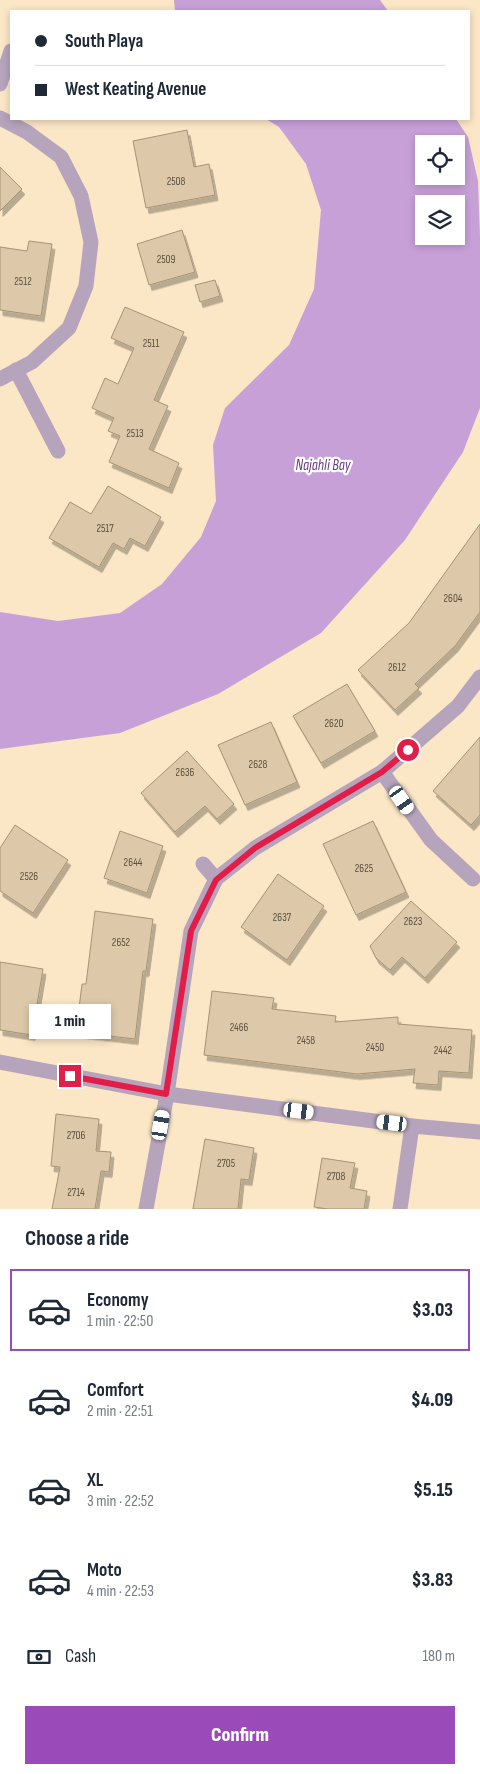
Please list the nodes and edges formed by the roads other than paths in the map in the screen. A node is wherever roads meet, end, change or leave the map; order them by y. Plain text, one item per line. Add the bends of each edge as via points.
1 (10, 54) edge
2 (0, 84) edge
3 (0, 118) edge
4 (16, 370) junction
5 (0, 379) edge
6 (58, 451) dead end
7 (480, 677) edge
8 (382, 772) junction
9 (203, 864) dead end
10 (216, 880) junction
11 (473, 880) dead end
12 (0, 1062) edge
13 (166, 1094) junction
14 (412, 1126) junction
15 (480, 1132) edge
16 (146, 1209) edge
17 (400, 1209) edge

1 - 2 street
3 - 4 street via 27,132 61,157 81,196 90,242 86,286 68,328 32,362
4 - 5 street
4 - 6 street
7 - 8 street via 458,706
8 - 10 street via 255,848
8 - 11 street via 432,840
9 - 10 street
10 - 13 street via 191,931
12 - 13 street
13 - 14 street
13 - 16 street
14 - 15 street
14 - 17 street

